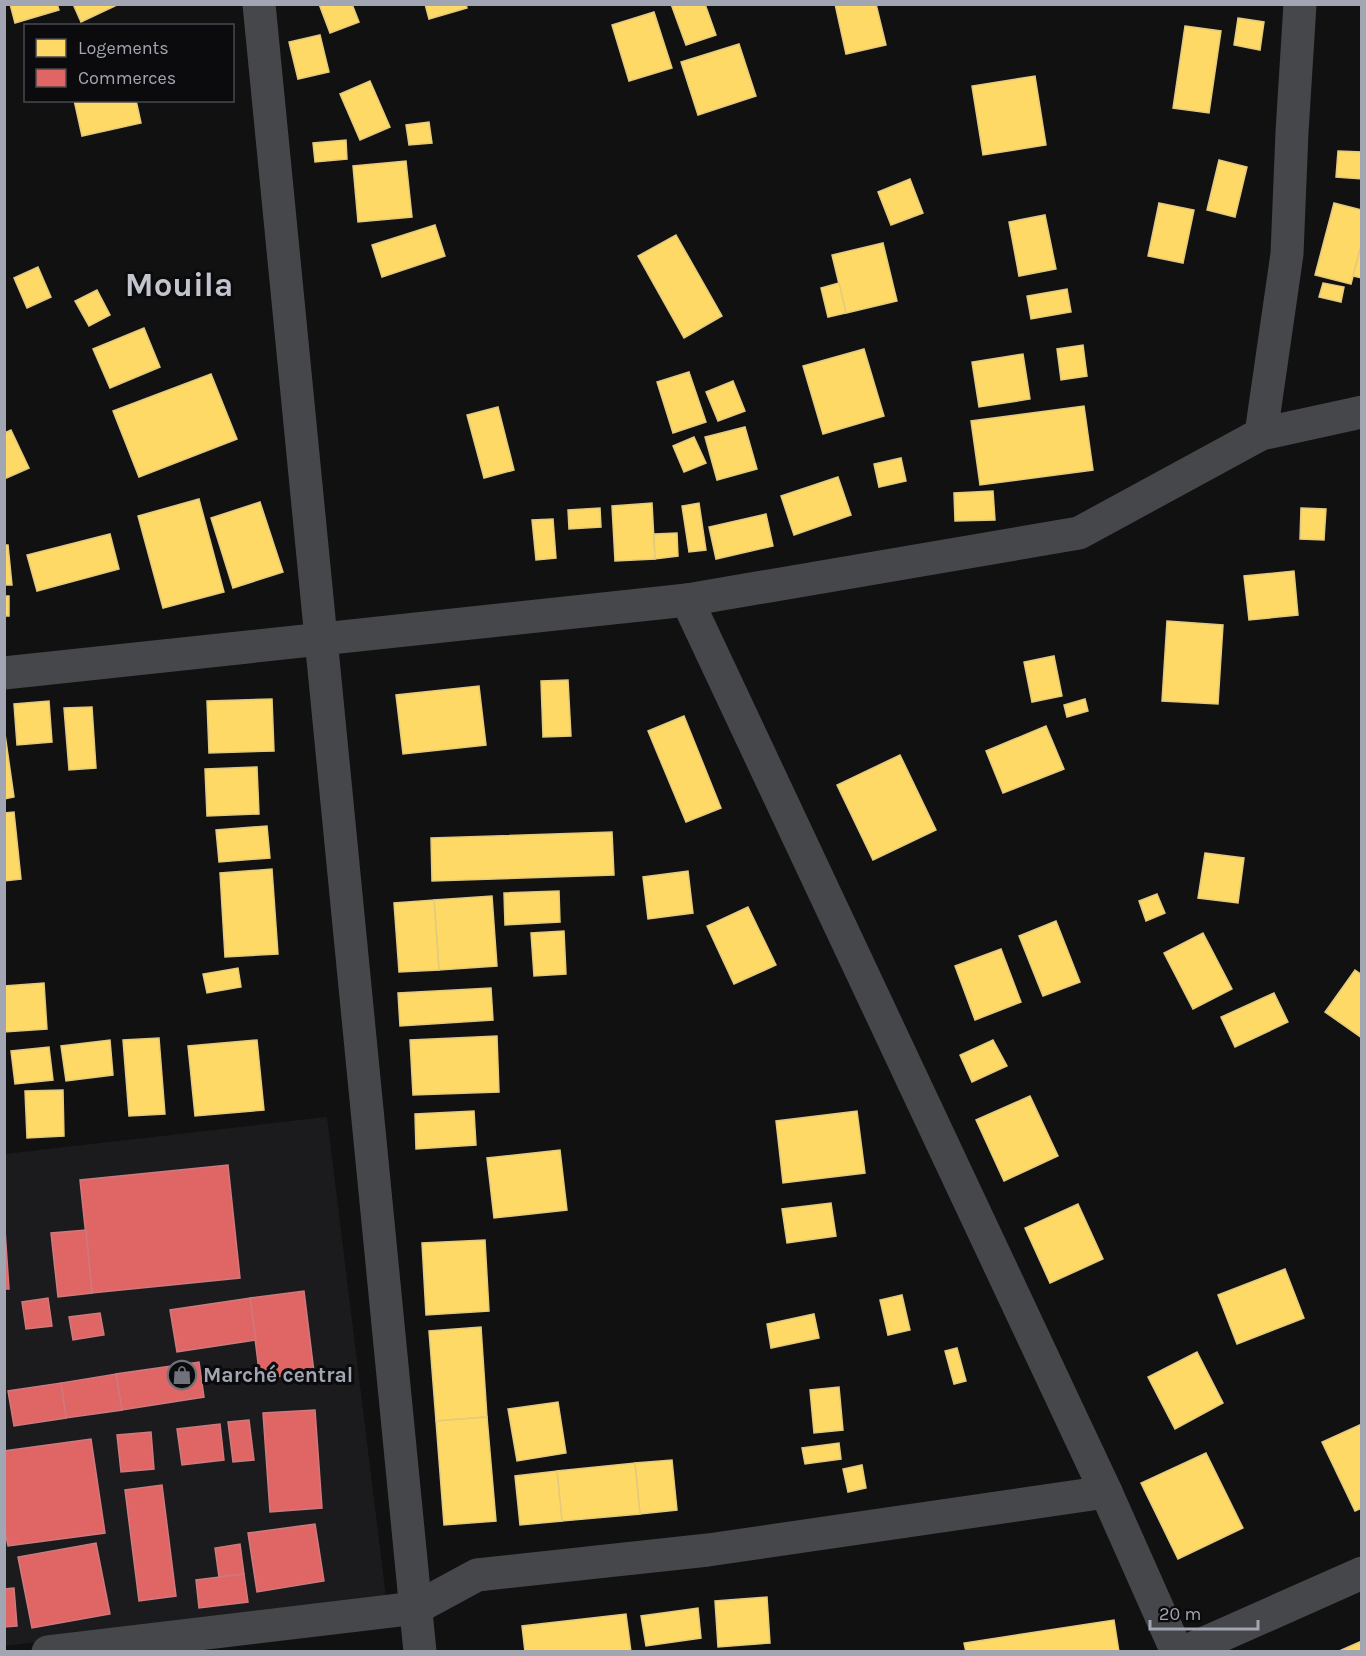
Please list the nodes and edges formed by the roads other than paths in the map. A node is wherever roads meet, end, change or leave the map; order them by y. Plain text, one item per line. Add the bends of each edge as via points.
1 (259, 4) edge
2 (1300, 4) edge
3 (1362, 412) edge
4 (1261, 434) junction
5 (687, 600) junction
6 (320, 638) junction
7 (4, 673) edge
8 (1106, 1492) junction
9 (1362, 1573) edge
10 (416, 1608) junction
11 (48, 1652) edge
12 (420, 1652) edge
13 (1177, 1652) edge
14 (1184, 1652) edge

1 - 6 street
2 - 4 street via 1287,254
3 - 4 street
4 - 5 street via 1079,533
5 - 6 street
5 - 8 street
6 - 7 street
6 - 10 street
8 - 10 street via 708,1550 477,1575
8 - 13 street
9 - 14 street
10 - 11 street
10 - 12 street

